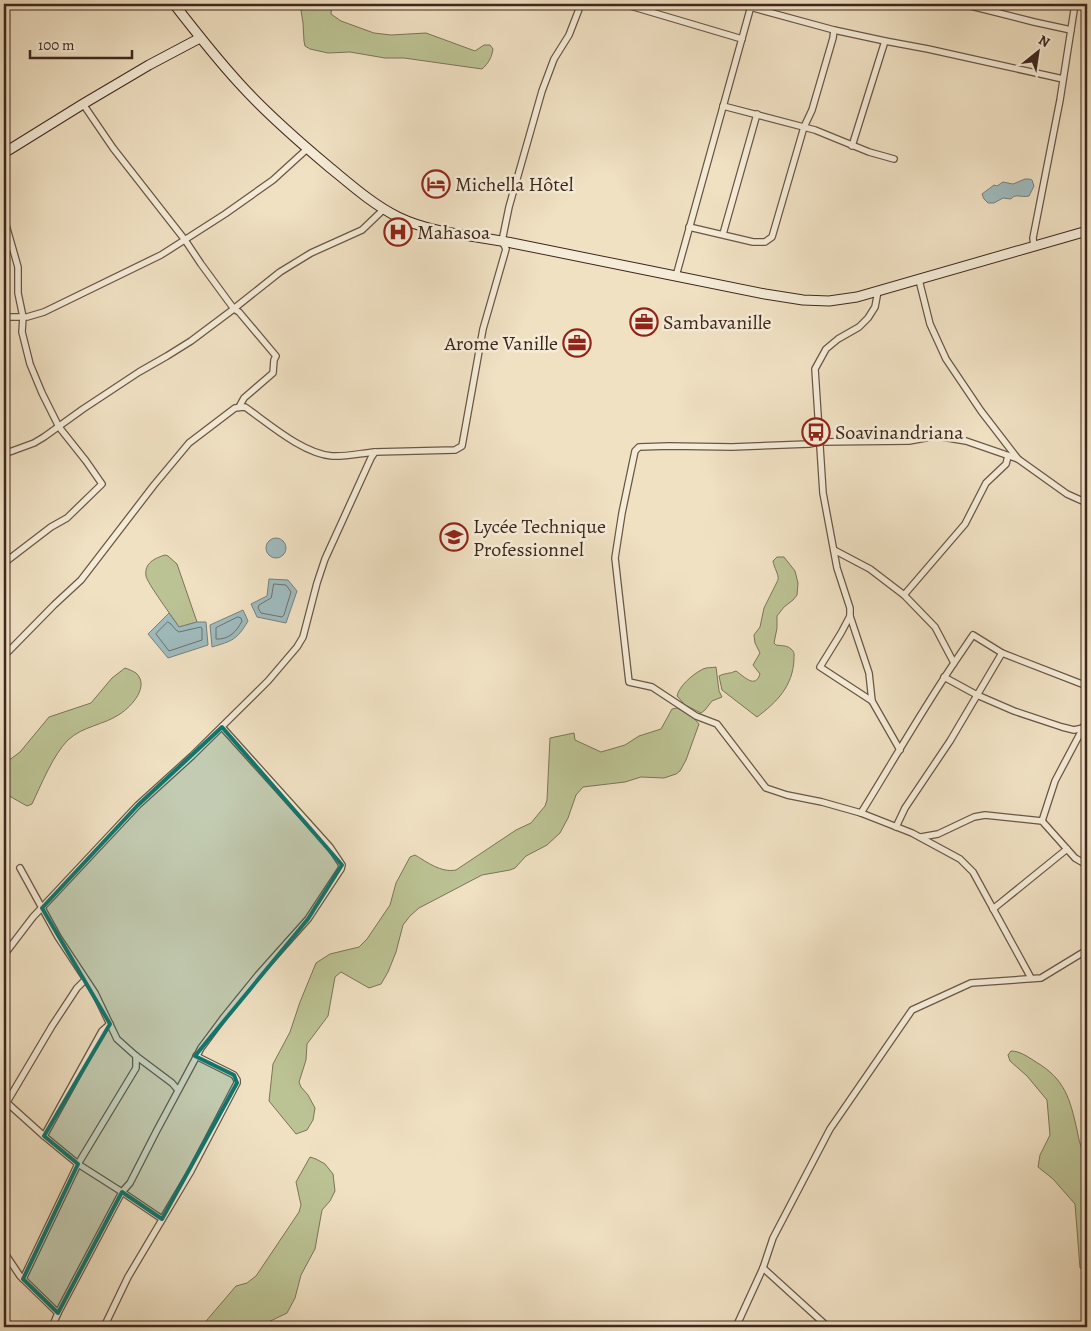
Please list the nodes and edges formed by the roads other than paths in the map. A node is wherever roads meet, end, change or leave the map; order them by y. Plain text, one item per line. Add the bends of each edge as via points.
1 (174, 4) edge
2 (581, 4) edge
3 (624, 4) edge
4 (963, 4) edge
5 (1075, 4) edge
6 (749, 5) edge
7 (834, 30) junction
8 (1071, 30) junction
9 (200, 38) junction
10 (742, 39) junction
11 (885, 41) junction
12 (1063, 79) junction
13 (83, 104) junction
14 (723, 106) junction
15 (757, 114) junction
16 (804, 127) junction
17 (852, 146) junction
18 (307, 148) junction
19 (4, 153) edge
20 (894, 159) dead end
21 (384, 209) junction
22 (4, 218) edge
23 (689, 227) junction
24 (1087, 231) edge
25 (723, 234) junction
26 (185, 240) junction
27 (502, 241) junction
28 (1034, 246) junction
29 (676, 276) junction
30 (919, 280) junction
31 (878, 291) junction
32 (234, 309) junction
33 (4, 317) edge
34 (23, 317) junction
35 (240, 407) junction
36 (59, 427) junction
37 (819, 442) junction
38 (375, 452) junction
39 (4, 454) edge
40 (1008, 456) junction
41 (1018, 459) junction
42 (1087, 503) edge
43 (834, 550) junction
44 (4, 563) edge
45 (904, 596) junction
46 (850, 616) junction
47 (1002, 653) junction
48 (4, 656) edge
49 (954, 663) junction
50 (944, 677) junction
51 (1087, 686) edge
52 (977, 695) junction
53 (872, 701) junction
54 (1087, 719) edge
55 (222, 727) junction
56 (1083, 728) junction
57 (900, 750) junction
58 (861, 813) junction
59 (1042, 822) junction
60 (896, 827) junction
61 (921, 837) junction
62 (1067, 849) junction
63 (1087, 865) edge
64 (20, 868) dead end
65 (42, 908) junction
66 (993, 909) junction
67 (1087, 950) edge
68 (4, 955) edge
69 (1031, 978) junction
70 (85, 980) junction
71 (110, 1024) junction
72 (136, 1056) junction
73 (196, 1056) junction
74 (178, 1090) junction
75 (5, 1101) edge
76 (44, 1136) junction
77 (78, 1164) junction
78 (122, 1192) junction
79 (162, 1219) junction
80 (4, 1252) edge
81 (763, 1268) junction
82 (23, 1279) junction
83 (58, 1313) junction
84 (52, 1327) edge
85 (104, 1327) edge
86 (736, 1327) edge
87 (828, 1327) edge

1 - 9 main road
2 - 27 street via 542,91
3 - 10 street
4 - 8 street
5 - 8 street
6 - 7 street
6 - 10 street
7 - 11 street
7 - 16 street via 812,110
8 - 12 street
9 - 13 main road
9 - 18 main road via 240,85
10 - 14 street
11 - 12 street
11 - 17 street
12 - 28 street
13 - 19 main road
13 - 26 street
14 - 15 street
14 - 23 street
15 - 16 street
15 - 25 street
16 - 17 street
16 - 25 street via 772,237 765,242 754,242
17 - 20 street
18 - 21 main road
18 - 26 street via 273,180
21 - 27 main road via 426,227
21 - 32 street via 362,230 311,253 280,272
22 - 34 street via 18,267 18,293
23 - 25 street
23 - 29 street
24 - 28 main road
26 - 32 street
26 - 34 street via 162,255 44,312
27 - 29 main road
27 - 38 street via 506,249 483,329 462,446 455,450
28 - 30 main road
29 - 31 main road via 803,300 829,301
30 - 31 main road
30 - 41 street via 930,324 946,359
31 - 37 street via 875,307 868,318 826,349 815,369
32 - 35 street via 276,356 273,373 244,398
32 - 36 street
33 - 34 street
34 - 36 street via 22,332 30,364
35 - 38 street via 245,407 301,446 319,453 332,456
35 - 48 street via 188,444 82,580
36 - 39 street via 34,443
36 - 44 street via 102,484 67,518
37 - 40 street via 910,441 936,436 966,441
37 - 43 street via 823,493
37 - 58 street via 732,447 639,446 635,451 616,558 629,682 652,687 696,716 717,724 766,788
38 - 55 street via 324,559 303,637 268,681
40 - 41 street
40 - 45 street via 1006,464 986,483 965,524
41 - 42 street via 1067,494
43 - 45 street via 870,569
43 - 46 street
45 - 49 street via 935,627
46 - 53 street via 868,673
46 - 53 street via 820,667
47 - 49 street via 972,636
47 - 51 street
47 - 52 street
49 - 50 street
50 - 52 street
50 - 57 street
52 - 56 street via 1062,728
52 - 60 street
53 - 57 street
54 - 56 street
55 - 65 street via 138,805
55 - 73 street via 330,847 342,865 308,919 247,989
56 - 59 street via 1055,781
57 - 58 street
58 - 60 street
59 - 61 street via 985,815 938,834
59 - 62 street
60 - 61 street
61 - 66 street via 960,859 973,872
62 - 63 street
62 - 66 street
64 - 65 street
65 - 68 street
65 - 70 street
66 - 69 street
67 - 69 street via 1041,978
69 - 81 street via 971,983 912,1010 830,1129 773,1238
70 - 71 street
70 - 75 street
71 - 72 street via 117,1040
71 - 76 street via 102,1031
72 - 74 street
72 - 77 street via 136,1068
73 - 74 street
73 - 79 street via 234,1075 237,1083
74 - 78 street via 130,1183
75 - 76 street
76 - 77 street
77 - 78 street
77 - 82 street
78 - 79 street
78 - 83 street
79 - 85 street via 128,1277
80 - 82 street
81 - 86 street
81 - 87 street
82 - 83 street
83 - 84 street

